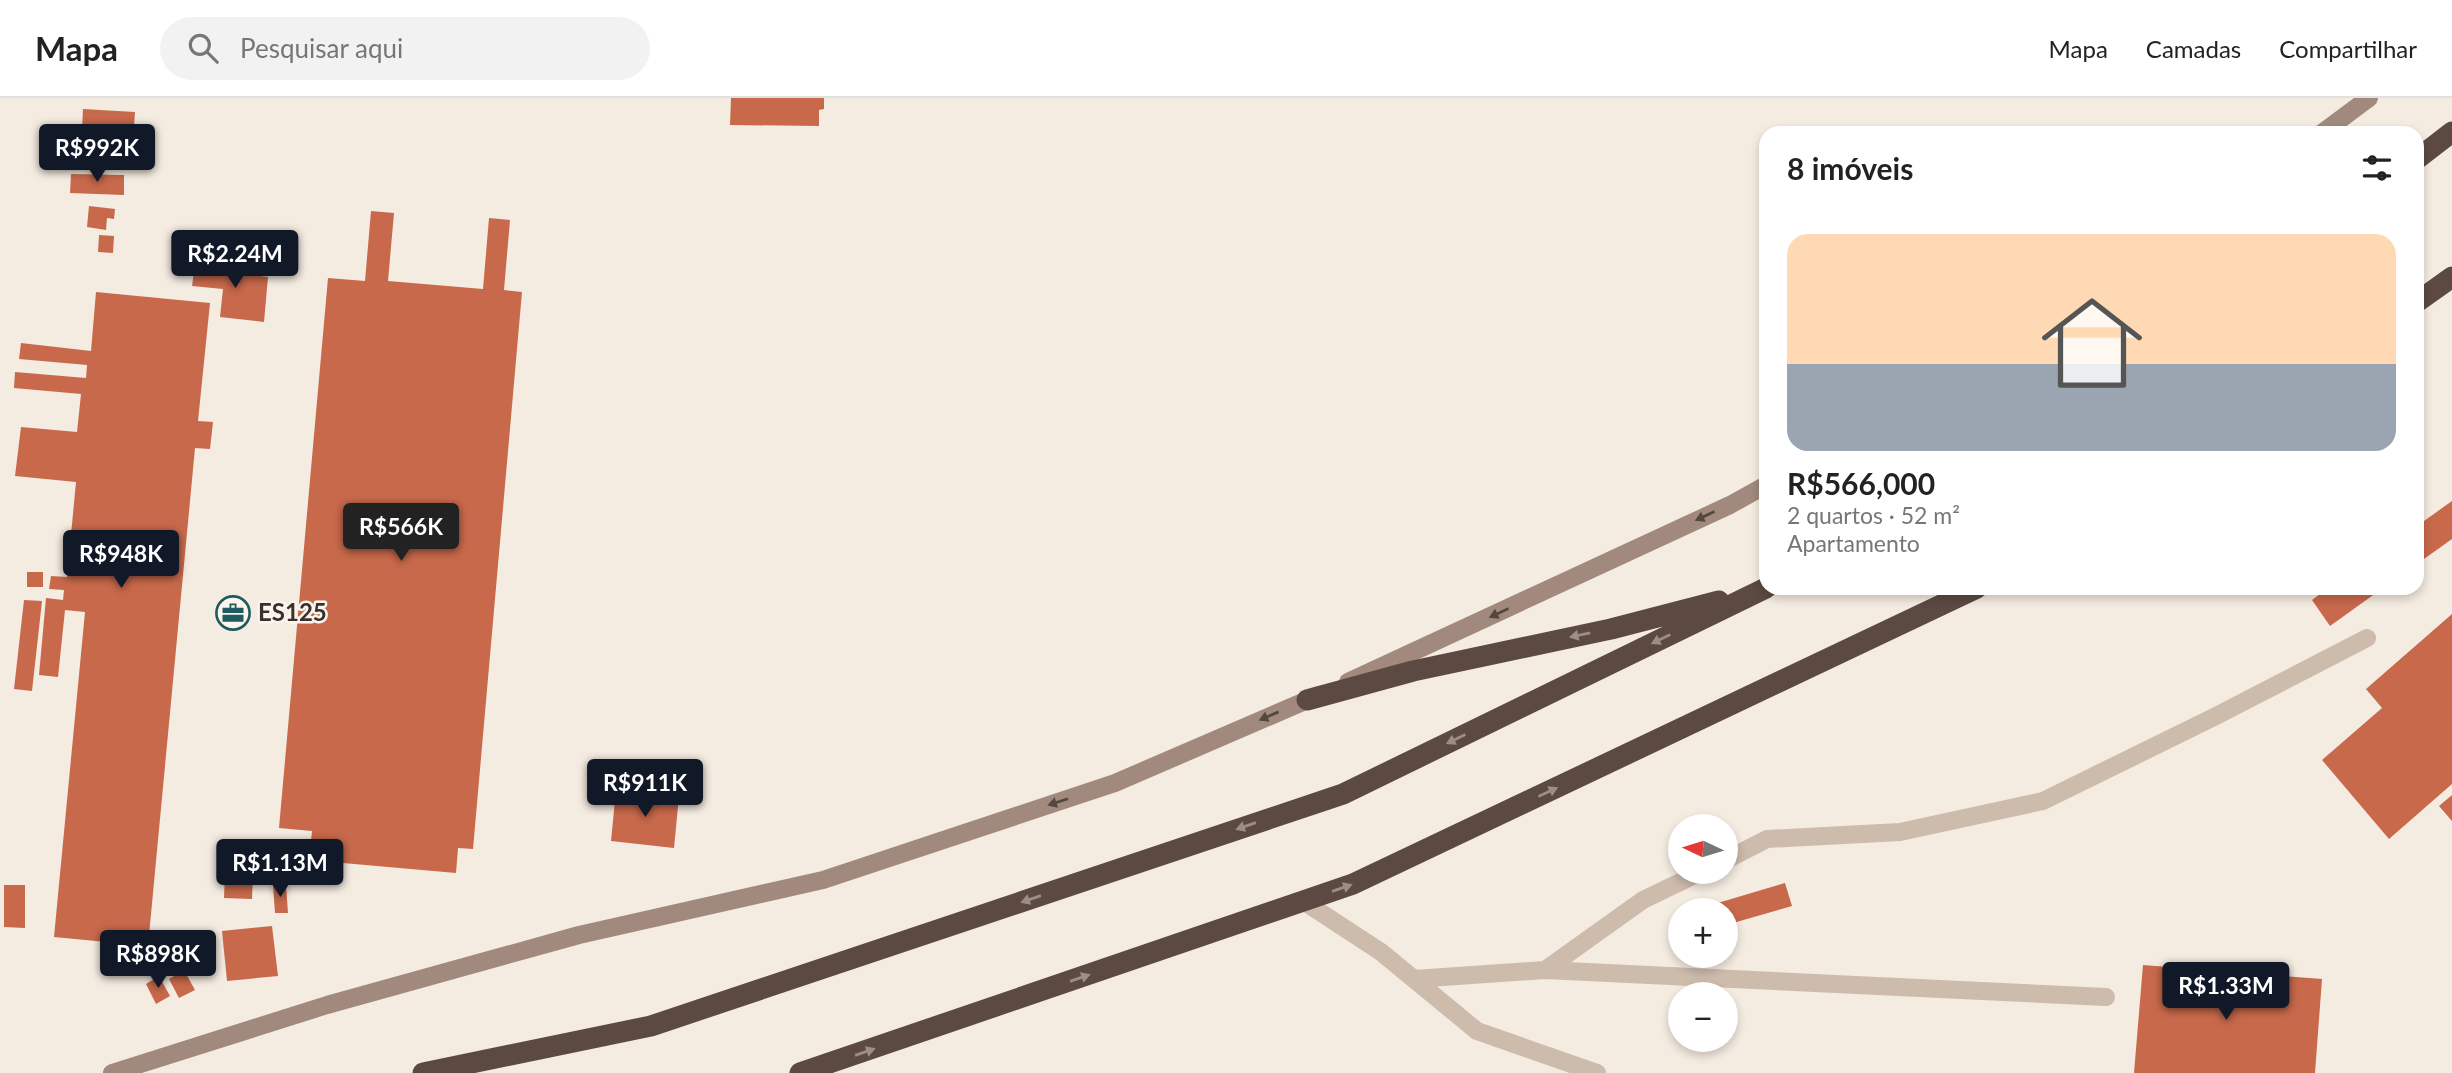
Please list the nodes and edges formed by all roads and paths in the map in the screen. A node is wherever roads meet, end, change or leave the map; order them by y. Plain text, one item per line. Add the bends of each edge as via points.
1 (2369, 98) edge
2 (2331, 126) edge
3 (2452, 132) edge
4 (2424, 154) edge
5 (2452, 277) edge
6 (2424, 297) edge
7 (1759, 488) edge
8 (1759, 590) edge
9 (1759, 591) edge
10 (1962, 595) edge
11 (2367, 638) dead end
12 (1307, 700) junction
13 (1738, 854) edge
14 (1676, 884) edge
15 (1303, 901) junction
16 (1545, 970) junction
17 (1414, 979) junction
18 (2106, 997) dead end
19 (113, 1073) edge
20 (423, 1073) edge
21 (800, 1073) edge
22 (1597, 1073) edge

1 - 2 street
3 - 4 highway
5 - 6 highway
7 -> 12 street
8 -> 12 highway
9 -> 20 highway via 1343,794 651,1026
15 -> 10 highway via 1353,884
11 - 13 lane via 2043,801 1900,832 1768,839
12 -> 19 street via 1115,783 823,880 579,935 327,1005
14 - 16 lane via 1643,900
15 - 17 lane via 1381,951
21 -> 15 highway
16 - 17 lane
16 - 18 lane
17 - 22 lane via 1477,1031

